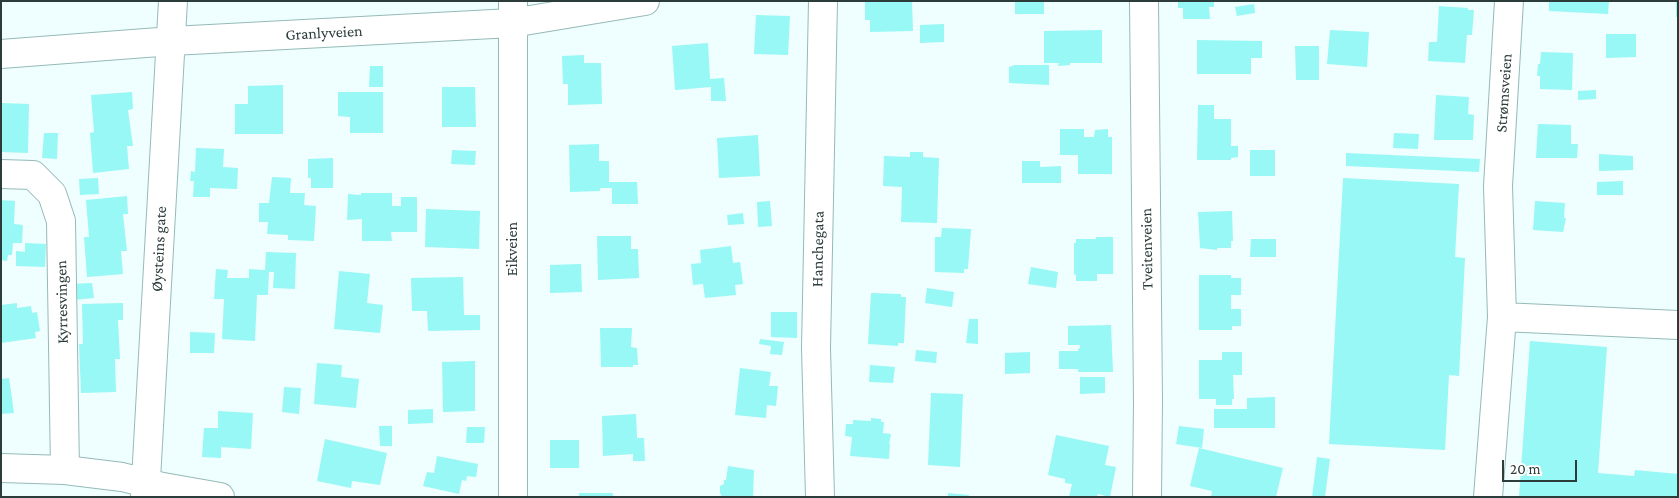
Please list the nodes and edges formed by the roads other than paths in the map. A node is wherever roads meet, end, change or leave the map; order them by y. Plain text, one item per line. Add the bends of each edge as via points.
1 (173, 1) edge
2 (645, 1) edge
3 (823, 1) edge
4 (1144, 1) edge
5 (1510, 1) edge
6 (512, 12) edge
7 (172, 41) junction
8 (1, 54) edge
9 (1, 174) edge
10 (1502, 318) junction
11 (1678, 325) edge
12 (1, 468) edge
13 (65, 470) junction
14 (145, 490) edge
15 (220, 497) edge
16 (513, 497) edge
17 (820, 497) edge
18 (1147, 497) edge
19 (1488, 497) edge

1 - 7 street, Øysteins gate
2 - 6 street, Granlyveien
3 - 17 street, Hanchegata via 816,348
4 - 18 street, Tveitenveien
5 - 10 street, Strømsveien via 1498,186
6 - 7 street, Granlyveien
6 - 16 street, Eikveien
7 - 8 street, Granlyveien
7 - 14 street, Øysteins gate
9 - 13 street, Kyrresvingen via 33,175 52,194 61,221
10 - 11 street
10 - 19 street, Strømsveien
12 - 13 street
13 - 14 street via 122,477
14 - 15 street

